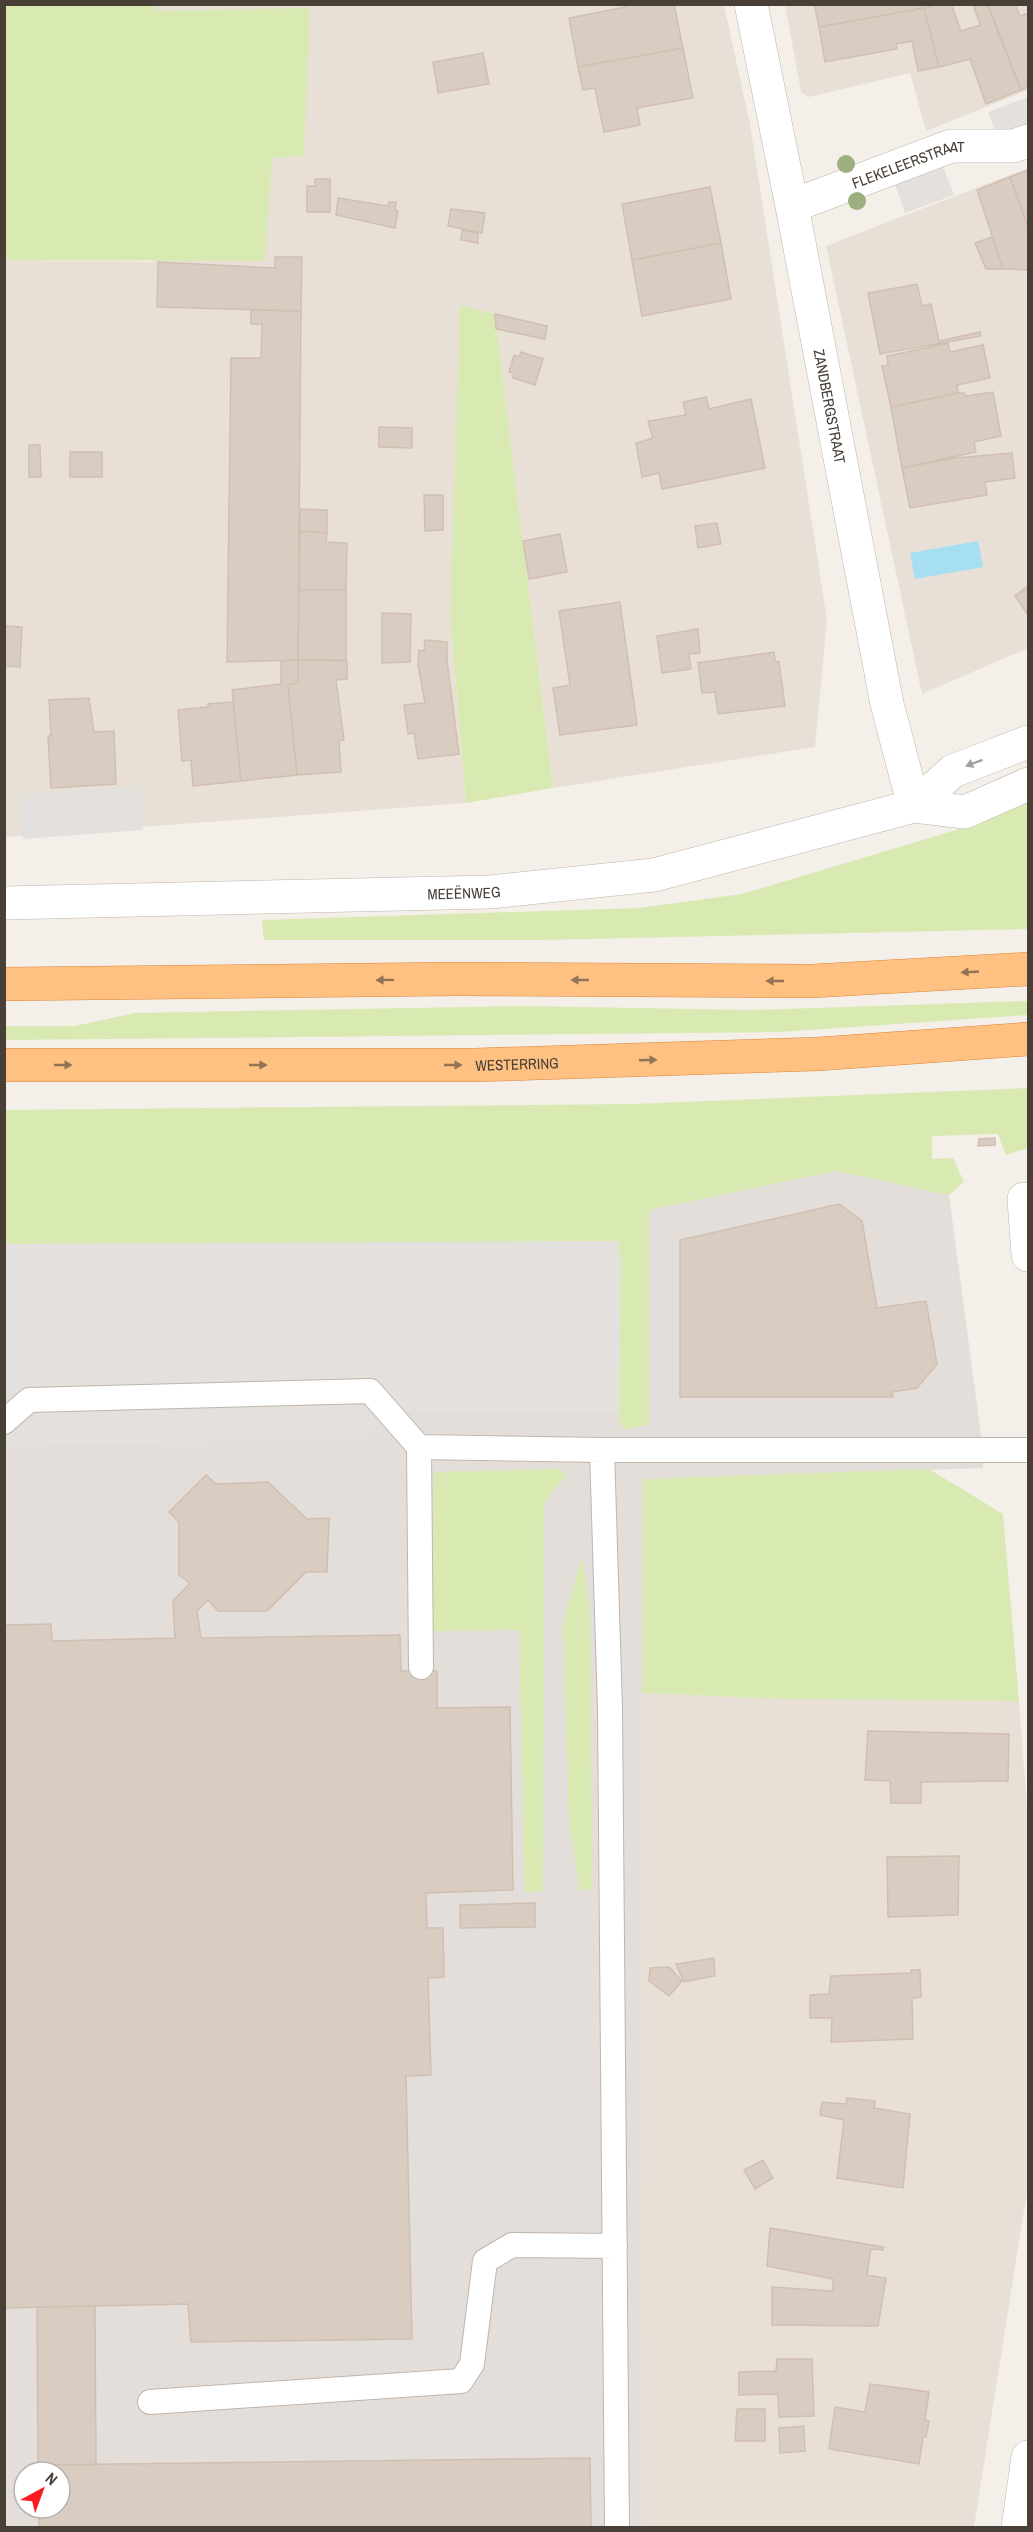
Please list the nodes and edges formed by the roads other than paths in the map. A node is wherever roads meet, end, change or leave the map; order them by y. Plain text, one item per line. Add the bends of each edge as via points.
1 (751, 4) edge
2 (1029, 141) edge
3 (792, 206) junction
4 (1029, 742) edge
5 (1029, 784) edge
6 (914, 806) junction
7 (4, 903) edge
8 (1029, 969) edge
9 (4, 984) edge
10 (1029, 1039) edge
11 (4, 1065) edge
12 (1024, 1199) dead end
13 (1029, 1256) edge
14 (4, 1422) edge
15 (419, 1447) junction
16 (602, 1450) junction
17 (1029, 1450) edge
18 (421, 1667) dead end
19 (615, 2246) junction
20 (150, 2402) dead end
21 (1029, 2457) edge
22 (617, 2528) edge
23 (1018, 2528) edge

1 - 3 street, ZANDBERGSTRAAT
2 - 3 street, FLEKELEERSTRAAT via 1014,146 951,146
3 - 6 street, ZANDBERGSTRAAT via 887,704
4 -> 6 street via 953,771
5 - 6 street via 965,812
6 - 7 street, MEEËNWEG via 654,874 514,890
8 -> 9 highway via 812,981
11 -> 10 highway, WESTERRING via 475,1065 818,1054
12 - 13 street
14 - 15 lane via 29,1400 370,1391
15 - 16 lane
15 - 18 lane
16 - 17 lane
16 - 19 lane via 610,1709
19 - 20 lane via 512,2245 485,2261 472,2364 461,2381
19 - 22 lane
21 - 23 street

